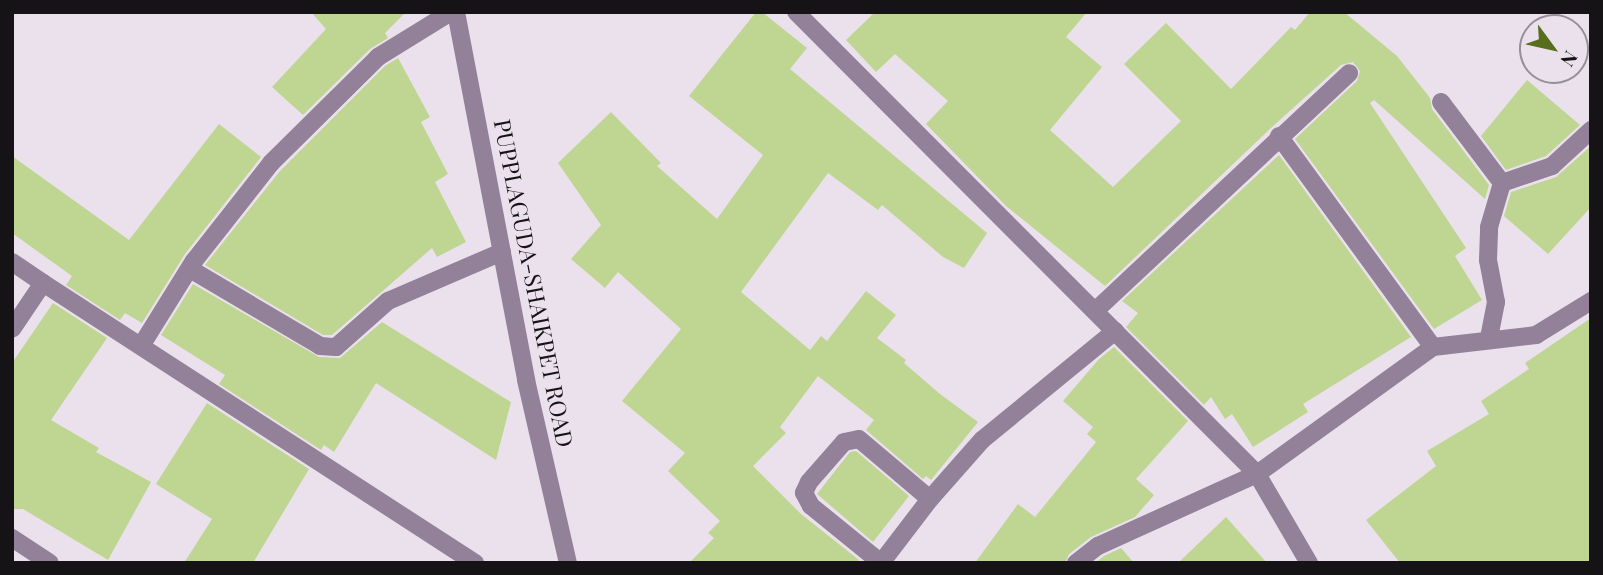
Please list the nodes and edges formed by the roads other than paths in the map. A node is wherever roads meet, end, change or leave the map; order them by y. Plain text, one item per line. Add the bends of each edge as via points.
1 (451, 12) edge
2 (456, 12) edge
3 (796, 12) edge
4 (1349, 73) dead end
5 (1441, 102) dead end
6 (1591, 130) edge
7 (1279, 136) junction
8 (1502, 183) junction
9 (502, 252) junction
10 (12, 262) edge
11 (190, 269) junction
12 (44, 283) junction
13 (1591, 301) edge
14 (1095, 310) junction
15 (12, 329) edge
16 (1115, 331) junction
17 (1489, 338) junction
18 (141, 346) junction
19 (1433, 347) junction
20 (1257, 474) junction
21 (930, 499) junction
22 (12, 538) edge
23 (880, 562) edge
24 (50, 563) edge
25 (475, 563) edge
26 (568, 563) edge
27 (1076, 563) edge
28 (1309, 563) edge

1 - 11 street via 378,57 271,163
2 - 9 street, PUPPLAGUDA-SHAIKPET ROAD
3 - 14 street
4 - 7 street
5 - 8 street
6 - 8 street via 1561,160
7 - 14 street
7 - 19 street
8 - 17 street via 1489,227 1488,260 1496,302
9 - 11 street via 388,301 336,347 320,346
9 - 26 street, PUPPLAGUDA-SHAIKPET ROAD
10 - 12 street
11 - 18 street
12 - 15 street
12 - 18 street
13 - 17 street via 1536,335
14 - 16 street
16 - 20 street
16 - 21 street via 982,440
17 - 19 street
18 - 25 street
19 - 20 street
20 - 27 street via 1098,546
20 - 28 street
21 - 23 street
21 - 23 street via 859,439 844,442 808,482 804,493 811,506
22 - 24 street

